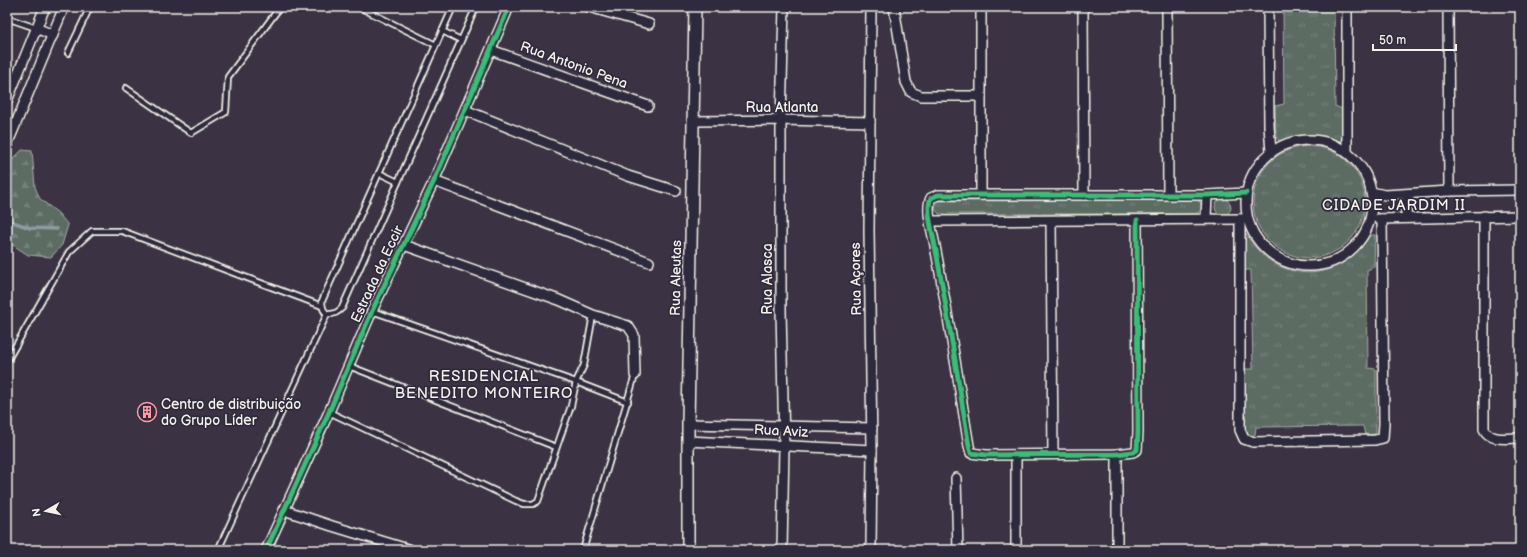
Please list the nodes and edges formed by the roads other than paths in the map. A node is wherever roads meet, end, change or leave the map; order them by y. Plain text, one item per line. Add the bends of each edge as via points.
1 (45, 7) edge
2 (64, 7) edge
3 (90, 7) edge
4 (280, 7) edge
5 (359, 7) edge
6 (453, 7) edge
7 (476, 7) edge
8 (509, 7) edge
9 (589, 7) edge
10 (695, 7) edge
11 (784, 7) edge
12 (871, 7) edge
13 (894, 7) edge
14 (981, 7) edge
15 (1083, 7) edge
16 (1167, 7) edge
17 (1268, 7) edge
18 (1347, 7) edge
19 (1448, 7) edge
20 (7, 18) edge
21 (649, 24) dead end
22 (36, 28) junction
23 (442, 31) junction
24 (53, 35) junction
25 (461, 40) junction
26 (436, 46) junction
27 (491, 50) junction
28 (68, 53) dead end
29 (126, 88) dead end
30 (981, 96) junction
31 (7, 101) edge
32 (648, 106) dead end
33 (464, 110) junction
34 (781, 120) junction
35 (694, 121) junction
36 (870, 122) junction
37 (7, 145) edge
38 (1271, 152) junction
39 (1347, 152) junction
40 (379, 173) junction
41 (434, 181) junction
42 (398, 182) junction
43 (1520, 190) edge
44 (676, 191) dead end
45 (1449, 191) junction
46 (1371, 192) junction
47 (1246, 193) junction
48 (1168, 194) junction
49 (1407, 194) junction
50 (981, 195) junction
51 (1084, 195) junction
52 (1207, 195) junction
53 (1484, 216) junction
54 (1520, 216) edge
55 (1206, 218) junction
56 (1371, 218) junction
57 (1406, 218) junction
58 (1244, 219) junction
59 (1382, 219) junction
60 (1137, 220) junction
61 (930, 221) junction
62 (1051, 221) junction
63 (404, 245) junction
64 (649, 262) dead end
65 (322, 306) junction
66 (372, 311) junction
67 (327, 314) junction
68 (593, 315) junction
69 (7, 361) edge
70 (349, 366) junction
71 (635, 375) joint
72 (576, 382) junction
73 (628, 402) junction
74 (329, 412) junction
75 (688, 424) junction
76 (783, 426) junction
77 (872, 428) junction
78 (1520, 438) edge
79 (688, 441) junction
80 (784, 446) junction
81 (556, 447) junction
82 (872, 450) junction
83 (1053, 454) junction
84 (1117, 454) junction
85 (1016, 455) junction
86 (956, 478) dead end
87 (284, 510) junction
88 (218, 550) edge
89 (266, 550) edge
90 (411, 550) edge
91 (583, 550) edge
92 (688, 550) edge
93 (782, 550) edge
94 (871, 550) edge
95 (958, 550) edge
96 (1016, 550) edge
97 (1117, 550) edge

1 - 22 street
2 - 24 street
3 - 28 lane
4 - 29 lane via 228,77 226,112 191,134
5 - 26 lane
6 - 23 lane
7 - 25 lane
8 - 27 street, Estrada da Eccir
9 - 21 street
10 - 35 street, Rua Aleutas
11 - 34 street, Rua Alasca
12 - 36 street, Rua Açores
13 - 30 street via 906,82 911,92 921,96
14 - 30 street
15 - 51 street
16 - 48 street
17 - 38 street
18 - 39 street
19 - 45 street
20 - 22 lane
22 - 24 street
22 - 31 street
23 - 25 lane
23 - 26 lane
24 - 37 street
25 - 42 lane
26 - 40 lane
27 - 32 street, Rua Antonio Pena
27 - 33 street, Estrada da Eccir
30 - 50 street
33 - 41 street, Estrada da Eccir
33 - 44 street via 628,176
34 - 35 street, Rua Atlanta
34 - 36 street, Rua Atlanta
34 - 76 street, Rua Alasca
35 - 75 street, Rua Aleutas
36 - 77 street, Rua Açores
38 - 39 street via 1285,144 1317,140 1333,144
38 - 47 street via 1259,163
39 - 46 street via 1363,170
40 - 42 lane
40 - 65 lane
41 - 63 street, Estrada da Eccir
41 - 64 street
42 - 67 lane via 342,308 336,314
43 - 45 street
45 - 49 street
46 - 49 street via 1385,195
46 - 56 street
47 - 52 street
47 - 58 street
48 - 51 street
48 - 52 street
49 - 57 street
50 - 51 street
50 - 61 street via 934,196 929,203
52 - 55 street
53 - 54 street
53 - 57 street
53 - 78 street via 1484,429 1490,437
55 - 58 street
55 - 60 street
56 - 58 street via 1364,235 1352,250 1337,261 1319,266 1300,267 1282,261 1267,251
56 - 59 street
57 - 59 street
58 - 59 street via 1240,430 1244,440 1253,442 1382,438
60 - 62 street
60 - 84 street via 1138,446 1133,452
61 - 62 street
61 - 85 street via 970,450 974,454 982,455
62 - 83 street
63 - 66 street, Estrada da Eccir
63 - 68 street via 559,300
65 - 67 lane
65 - 69 lane via 122,231 92,232 69,252
66 - 70 street, Estrada da Eccir
66 - 72 lane
67 - 88 lane
68 - 71 street via 628,326 634,335
68 - 72 lane via 584,364
70 - 74 street, Estrada da Eccir
70 - 81 lane
71 - 73 lane
72 - 73 lane
72 - 81 lane via 571,406
73 - 91 lane
74 - 81 lane via 524,504 538,501
74 - 87 street, Estrada da Eccir
75 - 76 street, Rua Aviz
75 - 79 street, Rua Aleutas
76 - 77 street, Rua Aviz
76 - 80 street, Rua Alasca
77 - 82 street, Rua Açores
79 - 80 street, Rua Aviz
79 - 92 street, Rua Aleutas
80 - 82 street, Rua Aviz
80 - 93 street, Rua Alasca
82 - 94 street, Rua Açores
83 - 84 street
83 - 85 street
84 - 97 street
85 - 96 street
86 - 95 street
87 - 89 street, Estrada da Eccir
87 - 90 street

